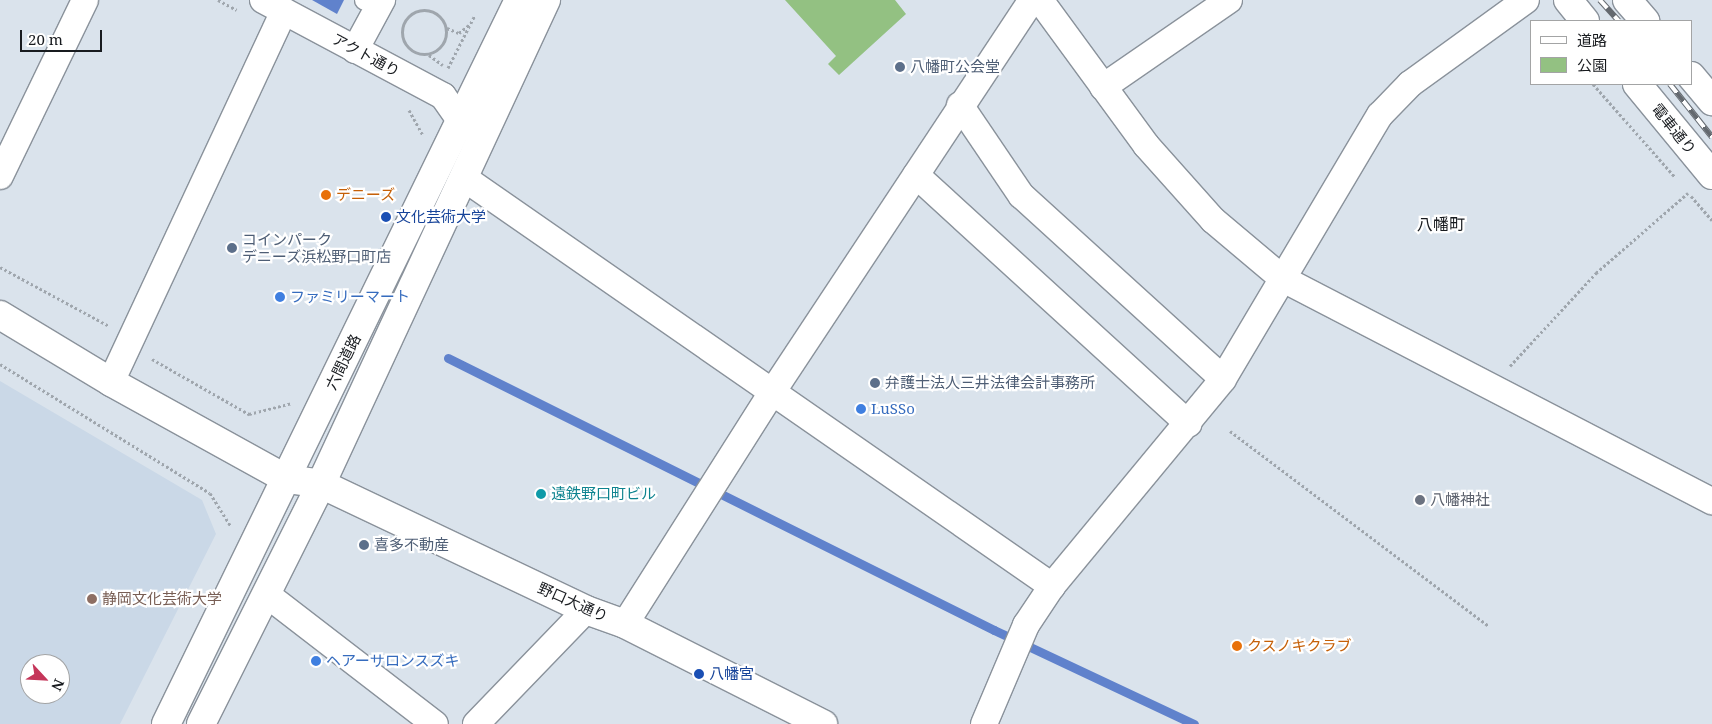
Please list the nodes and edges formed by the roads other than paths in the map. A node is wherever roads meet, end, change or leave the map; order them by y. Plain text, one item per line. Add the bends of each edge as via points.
1 (85, 0) edge
2 (382, 0) edge
3 (519, 0) edge
4 (546, 0) edge
5 (1032, 0) edge
6 (1040, 0) edge
7 (1229, 0) edge
8 (1526, 0) edge
9 (1568, 0) edge
10 (1627, 0) edge
11 (264, 8) edge
12 (1584, 20) edge
13 (1644, 20) edge
14 (355, 50) junction
15 (1692, 77) edge
16 (1638, 85) edge
17 (1103, 87) junction
18 (1712, 101) edge
19 (960, 105) junction
20 (460, 120) junction
21 (1712, 175) edge
22 (0, 176) edge
23 (916, 176) junction
24 (464, 178) junction
25 (1283, 279) junction
26 (0, 315) edge
27 (1223, 380) junction
28 (111, 382) junction
29 (773, 391) junction
30 (1189, 424) junction
31 (287, 479) junction
32 (322, 484) junction
33 (1712, 502) edge
34 (1052, 586) junction
35 (266, 594) junction
36 (586, 610) junction
37 (625, 624) junction
38 (166, 724) edge
39 (201, 724) edge
40 (435, 724) edge
41 (476, 724) edge
42 (823, 724) edge
43 (984, 724) edge

1 - 22 street
2 - 14 street
3 - 20 street, 六間道路
4 - 24 street
5 - 19 street
6 - 17 street
7 - 17 street
8 - 25 street via 1410,84 1380,116
9 - 12 street
10 - 13 street
11 - 14 street, アクト通り
11 - 28 street
14 - 20 street, アクト通り via 443,96
15 - 18 street
16 - 21 street, 電車通り
17 - 25 street via 1146,145 1213,220
19 - 23 street
19 - 27 street via 1021,195
20 - 31 street, 六間道路
23 - 29 street
23 - 30 street
24 - 29 street
24 - 32 street
25 - 27 street
25 - 33 street
26 - 28 street
27 - 30 street
28 - 31 street
29 - 34 street
29 - 37 street
30 - 34 street
31 - 32 street, 野口大通り
31 - 38 street, 六間道路
32 - 35 street
32 - 36 street, 野口大通り
34 - 43 street via 1026,625
35 - 39 street
35 - 40 street
36 - 37 street, 野口大通り
36 - 41 street
37 - 42 street, 野口大通り

